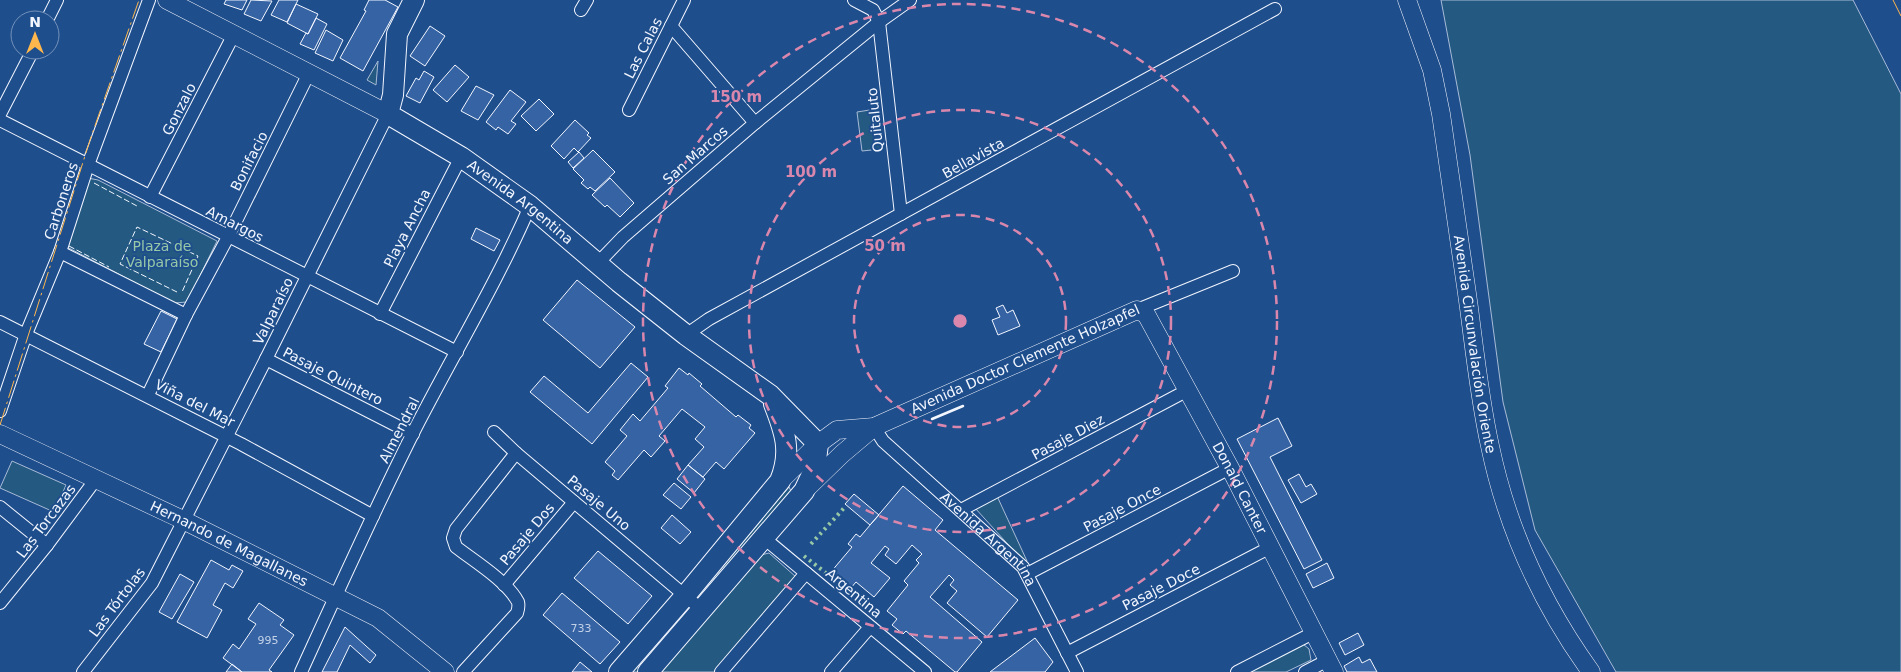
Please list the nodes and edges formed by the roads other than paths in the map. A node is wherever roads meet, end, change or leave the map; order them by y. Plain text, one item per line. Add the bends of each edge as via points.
1 (149, 0) edge
2 (168, 0) edge
3 (414, 0) edge
4 (684, 0) edge
5 (854, 0) edge
6 (910, 0) edge
7 (1407, 0) edge
8 (1276, 9) dead end
9 (879, 22) junction
10 (671, 26) junction
11 (234, 34) junction
12 (28, 60) edge
13 (309, 73) junction
14 (629, 110) dead end
15 (0, 114) edge
16 (388, 114) junction
17 (0, 120) edge
18 (755, 124) junction
19 (462, 157) junction
20 (88, 165) junction
21 (150, 197) junction
22 (530, 206) junction
23 (901, 214) junction
24 (228, 237) junction
25 (60, 252) junction
26 (598, 263) junction
27 (1233, 271) dead end
28 (306, 277) junction
29 (1137, 310) junction
30 (186, 314) junction
31 (380, 314) junction
32 (0, 322) edge
33 (26, 334) junction
34 (686, 335) junction
35 (456, 352) junction
36 (266, 359) junction
37 (1188, 390) junction
38 (148, 395) junction
39 (770, 395) junction
40 (0, 411) edge
41 (874, 427) junction
42 (494, 432) dead end
43 (0, 434) edge
44 (413, 434) junction
45 (226, 436) junction
46 (818, 444) junction
47 (516, 453) junction
48 (1230, 468) junction
49 (96, 479) junction
50 (780, 481) junction
51 (804, 490) junction
52 (574, 502) junction
53 (0, 506) edge
54 (961, 510) junction
55 (373, 516) junction
56 (184, 520) junction
57 (764, 538) junction
58 (47, 545) junction
59 (1269, 548) junction
60 (806, 573) junction
61 (1027, 574) junction
62 (504, 585) junction
63 (685, 596) junction
64 (336, 597) junction
65 (0, 603) edge
66 (702, 610) junction
67 (870, 626) junction
68 (1313, 633) junction
69 (1067, 653) junction
70 (1331, 666) edge
71 (83, 672) edge
72 (301, 672) edge
73 (445, 672) edge
74 (463, 672) edge
75 (619, 672) edge
76 (648, 672) edge
77 (721, 672) edge
78 (831, 672) edge
79 (925, 672) edge
80 (1077, 672) edge
81 (1237, 672) edge
82 (1305, 672) edge
83 (1590, 672) edge

1 - 20 street, Carboneros
2 - 11 street, Avenida Argentina
3 - 16 main road via 397,34 394,95
4 - 10 street, Las Calas
5 - 9 street via 873,10
6 - 9 street, San Marcos
7 - 83 street, Avenida Circunvalación Oriente via 1432,70 1441,114 1484,410 1497,474 1529,566 1559,624
8 - 23 street, Bellavista
9 - 18 street, San Marcos
9 - 23 street, Quitaluto
10 - 14 street, Las Calas
10 - 18 street
11 - 13 street, Avenida Argentina
11 - 21 street, Gonzalo
12 - 15 street
13 - 16 street, Avenida Argentina
13 - 24 street, Bonifacio
16 - 19 main road, Avenida Argentina
16 - 28 street, Valparaíso
17 - 20 street, Amargos
18 - 26 street, San Marcos via 623,237
19 - 22 main road, Avenida Argentina
19 - 31 street, Playa Ancha
20 - 21 street, Amargos
20 - 25 street, Carboneros
21 - 24 street, Amargos
22 - 26 main road, Avenida Argentina
22 - 35 street, Almendral
23 - 34 street, Bellavista via 709,319
24 - 28 street, Amargos
24 - 30 street, Bonifacio
25 - 30 street
25 - 33 street, Carboneros
26 - 34 main road, Avenida Argentina
27 - 29 street, Avenida Doctor Clemente Holzapfel
28 - 31 street, Amargos
28 - 36 street, Valparaíso
29 - 37 street, Donald Canter via 1146,314
29 - 41 street, Avenida Doctor Clemente Holzapfel
30 - 38 street, Bonifacio
31 - 35 street, Amargos
32 - 33 street, Viña del Mar
33 - 38 street, Viña del Mar
33 - 40 street, Carboneros
34 - 39 main road, Avenida Argentina
35 - 44 street, Almendral
36 - 44 street, Pasaje Quintero
36 - 45 street, Valparaíso
37 - 48 street, Donald Canter
37 - 54 street, Pasaje Diez
38 - 45 street, Viña del Mar
39 - 46 main road
39 - 50 main road via 787,443 785,470
41 - 46 street, Avenida Doctor Clemente Holzapfel via 837,430
41 - 51 street
41 - 54 street, Avenida Argentina via 883,441
42 - 47 street, Pasaje Uno
43 - 49 street, Hernando de Magallanes
44 - 55 street, Almendral
45 - 55 street, Viña del Mar
45 - 56 street, Valparaíso
46 - 50 street, Avenida Doctor Clemente Holzapfel
46 - 51 main road via 815,468
47 - 52 street, Pasaje Uno
47 - 62 street via 456,529 454,538 456,547
48 - 59 street, Donald Canter
48 - 61 street, Pasaje Once
49 - 56 street, Hernando de Magallanes
49 - 58 street, Las Torcazas
50 - 63 main road, Avenida Doctor Clemente Holzapfel
51 - 57 main road
52 - 62 street, Pasaje Dos
52 - 63 street, Pasaje Uno
53 - 58 street
54 - 61 street, Avenida Argentina
55 - 64 street, Almendral
56 - 64 street, Hernando de Magallanes
56 - 71 street, Las Tórtolas via 152,583
57 - 60 street, Argentina
57 - 66 main road
58 - 65 street, Las Torcazas
59 - 68 street, Donald Canter
59 - 69 street, Pasaje Doce
60 - 67 street, Argentina
60 - 77 street
61 - 69 street, Avenida Argentina
62 - 74 street via 518,602 517,613
63 - 66 street
63 - 75 main road, Avenida Doctor Clemente Holzapfel
64 - 72 street, Almendral
64 - 73 street, Hernando de Magallanes via 378,618
66 - 76 main road
67 - 78 street
67 - 79 street, Argentina
68 - 70 street, Donald Canter
68 - 81 street
69 - 80 street, Avenida Argentina
70 - 82 street

